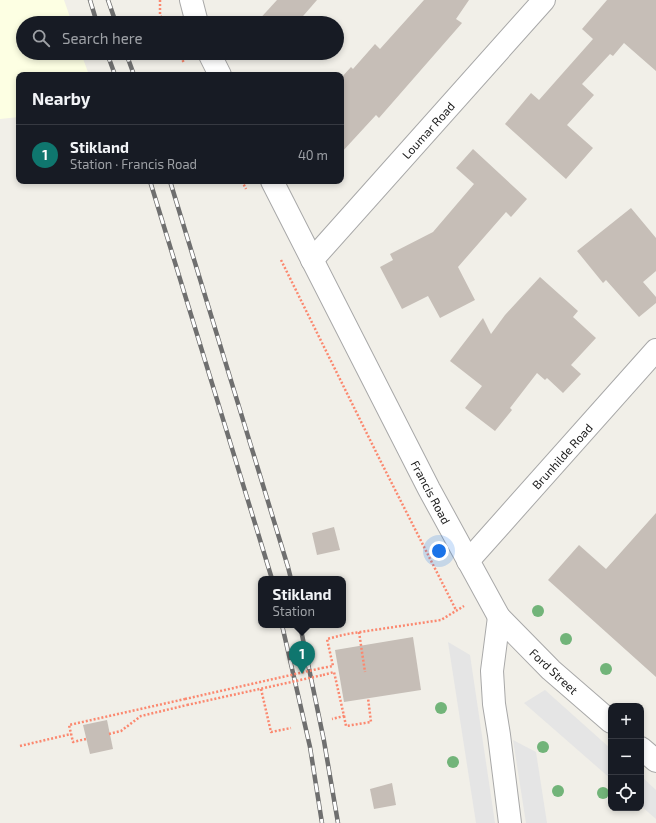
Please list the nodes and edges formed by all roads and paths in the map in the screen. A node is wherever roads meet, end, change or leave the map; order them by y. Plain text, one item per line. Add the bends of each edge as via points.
1 (160, 0) edge
2 (191, 0) edge
3 (544, 0) edge
4 (160, 16) edge
5 (195, 16) edge
6 (212, 60) edge
7 (218, 72) edge
8 (244, 184) edge
9 (274, 184) edge
10 (249, 195) dead end
11 (281, 260) dead end
12 (312, 260) junction
13 (656, 350) edge
14 (468, 561) junction
15 (499, 617) junction
16 (359, 632) junction
17 (365, 672) dead end
18 (261, 689) junction
19 (368, 698) dead end
20 (344, 716) junction
21 (332, 719) dead end
22 (608, 719) edge
23 (291, 728) dead end
24 (71, 734) junction
25 (110, 734) dead end
26 (86, 739) dead end
27 (20, 746) dead end
28 (644, 750) edge
29 (656, 760) edge
30 (510, 823) edge

1 - 4 path
2 - 5 street
3 - 12 street, Loumar Road
6 - 7 street
8 - 10 path
9 - 12 street, Francis Road
11 - 16 path via 456,610 441,620
12 - 14 street, Francis Road
13 - 14 street, Brunhilde Road
14 - 15 street, Francis Road
15 - 22 street, Ford Street via 551,670
15 - 30 street via 492,672
16 - 17 path
16 - 24 path, bridge via 327,639 333,666 69,725
18 - 20 path, bridge via 334,672
18 - 23 path via 271,732
18 - 25 path, bridge via 141,716 121,731
19 - 20 path via 371,722 346,726
20 - 21 path
24 - 26 path via 73,742
24 - 27 path
28 - 29 street

